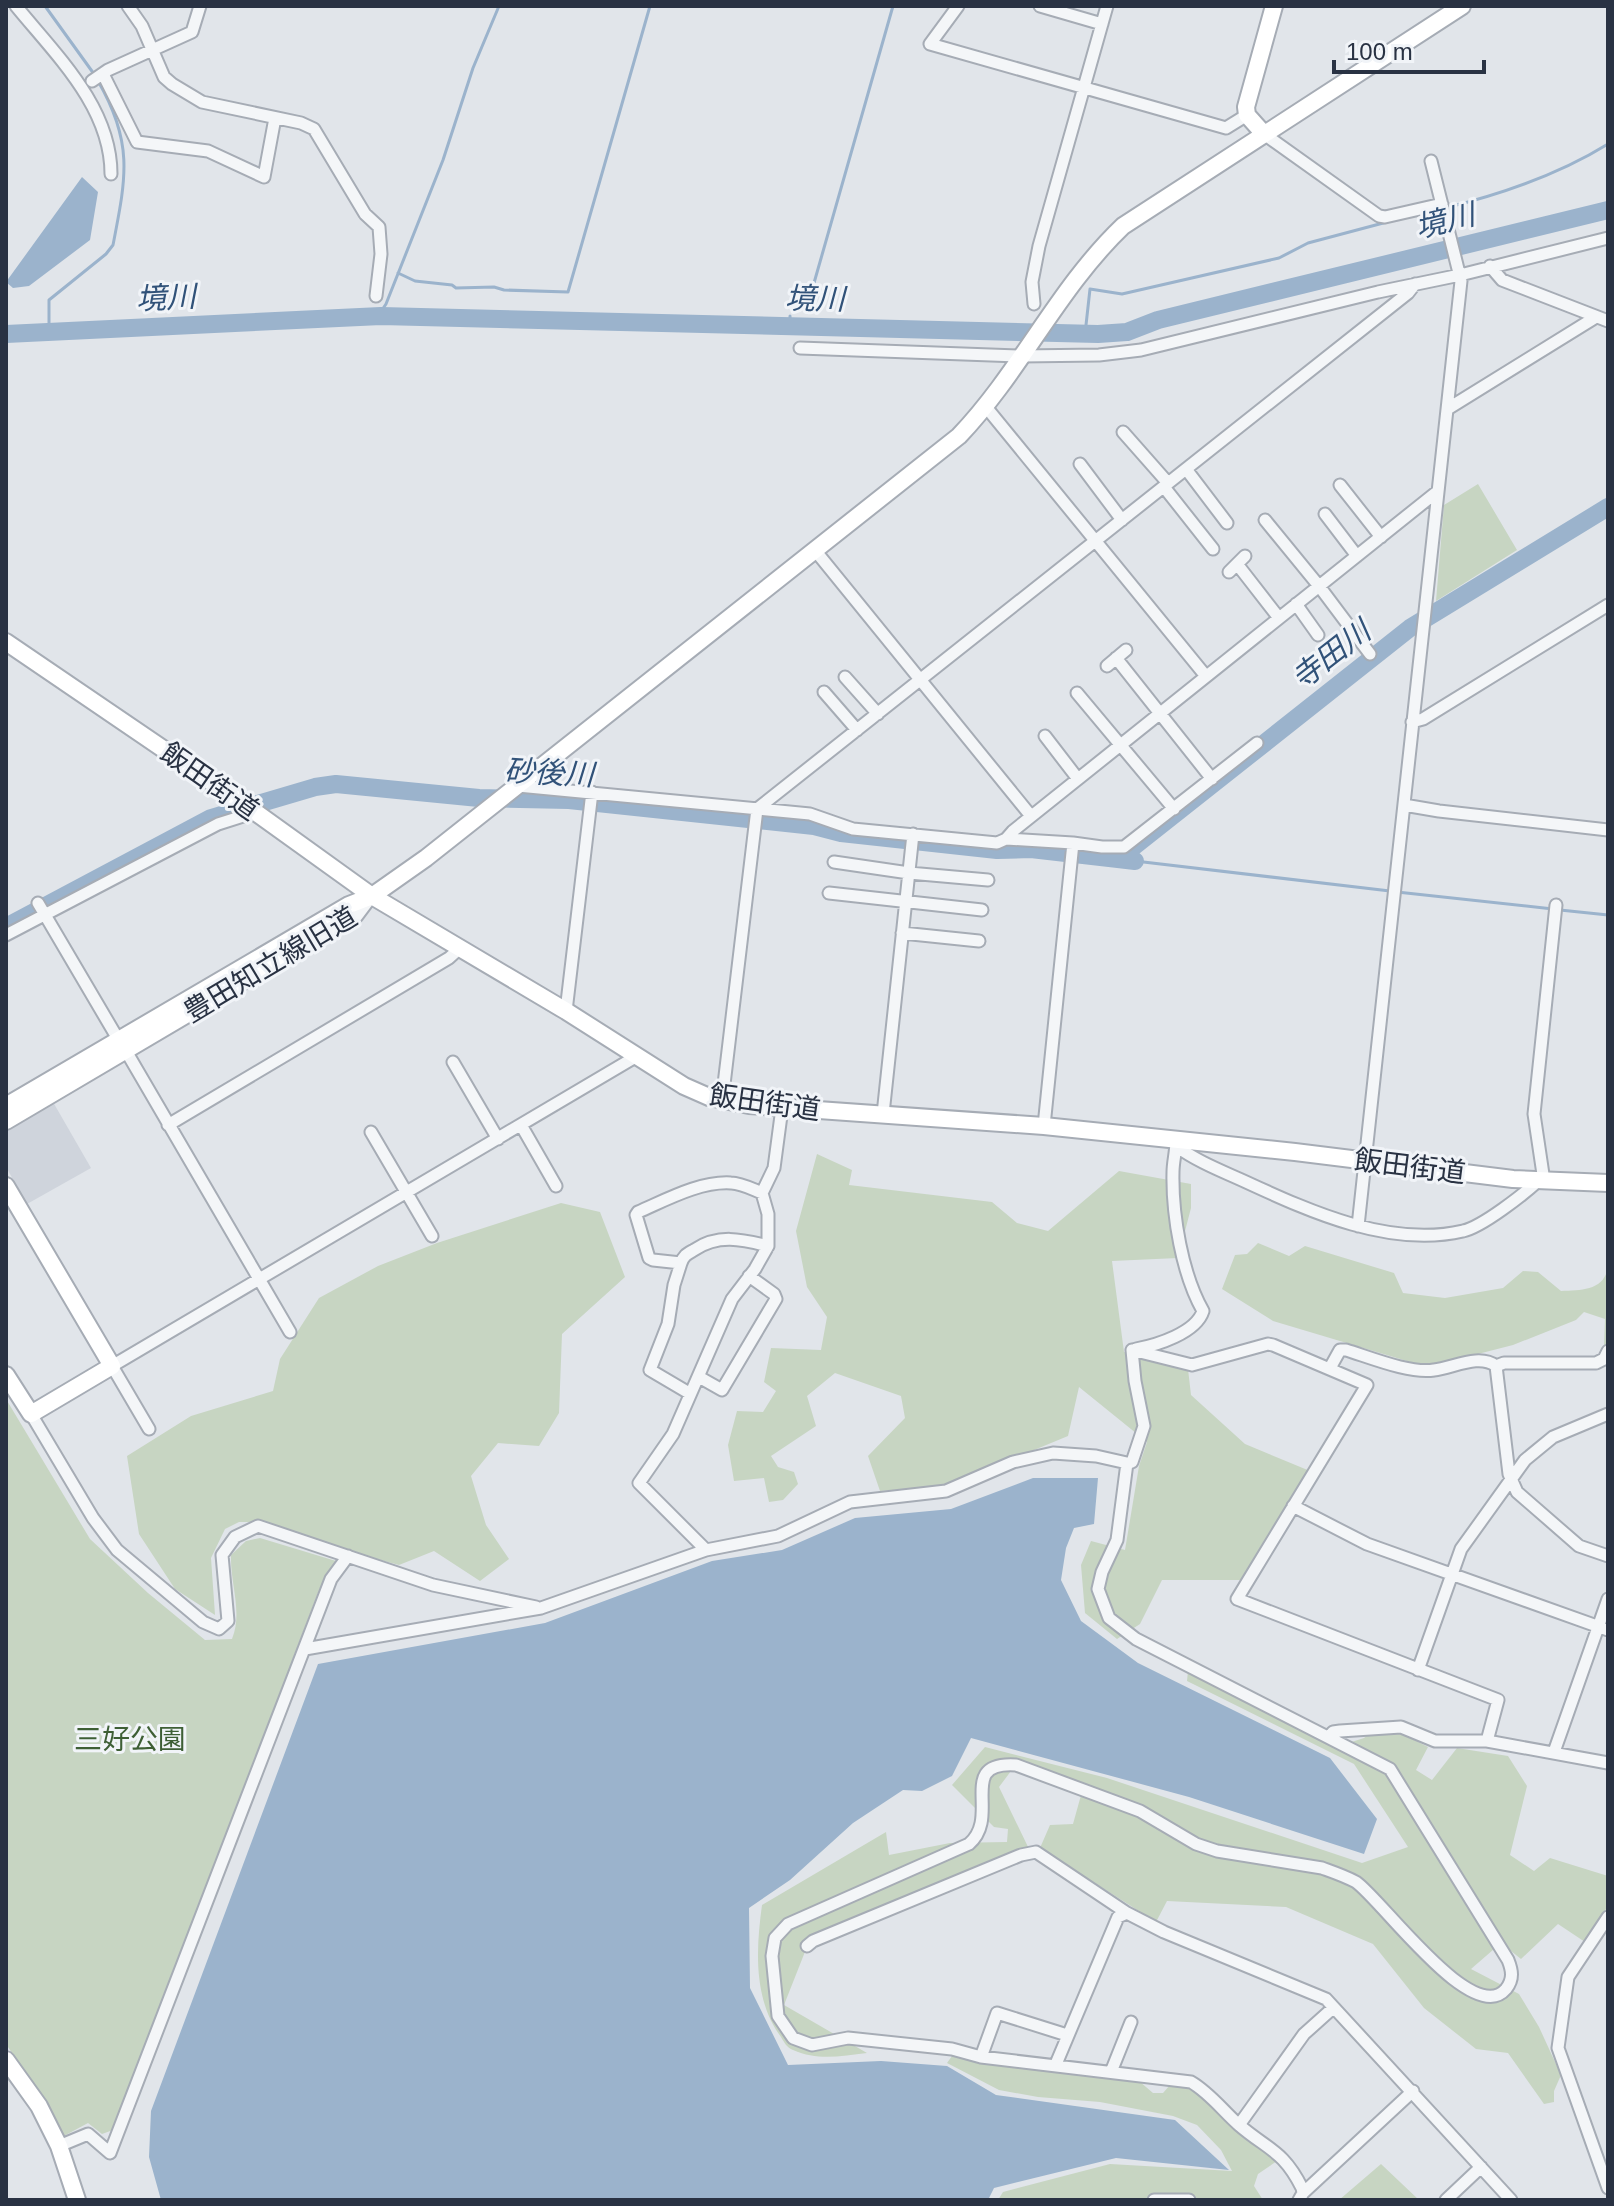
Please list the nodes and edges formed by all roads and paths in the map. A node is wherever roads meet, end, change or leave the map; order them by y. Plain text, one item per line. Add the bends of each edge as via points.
1 (16, 6) edge
2 (128, 6) edge
3 (200, 6) edge
4 (958, 6) edge
5 (1040, 6) edge
6 (1107, 6) edge
7 (1274, 6) edge
8 (1462, 6) edge
9 (1102, 24) junction
10 (153, 50) junction
11 (1083, 89) junction
12 (1247, 115) junction
13 (275, 118) junction
14 (1264, 134) junction
15 (1431, 161) dead end
16 (111, 174) dead end
17 (1442, 204) junction
18 (1608, 238) edge
19 (1490, 266) junction
20 (1460, 272) junction
21 (1415, 284) junction
22 (376, 296) dead end
23 (1034, 304) dead end
24 (1602, 319) edge
25 (800, 348) dead end
26 (1021, 356) junction
27 (986, 407) junction
28 (1449, 408) junction
29 (1123, 432) dead end
30 (1080, 464) dead end
31 (1186, 469) junction
32 (1166, 485) junction
33 (1340, 485) dead end
34 (1438, 491) junction
35 (1325, 514) dead end
36 (1122, 520) junction
37 (1265, 520) dead end
38 (1227, 523) dead end
39 (1381, 537) junction
40 (1094, 541) junction
41 (814, 549) junction
42 (1213, 549) dead end
43 (1357, 556) junction
44 (1237, 564) dead end
45 (1319, 586) junction
46 (1296, 604) junction
47 (1608, 605) edge
48 (1279, 618) junction
49 (1318, 635) dead end
50 (6, 642) edge
51 (1370, 654) dead end
52 (1116, 658) dead end
53 (1205, 675) junction
54 (845, 677) dead end
55 (920, 680) junction
56 (824, 692) dead end
57 (1077, 693) dead end
58 (1159, 713) junction
59 (878, 714) junction
60 (1412, 722) junction
61 (857, 730) junction
62 (1045, 736) dead end
63 (1257, 743) dead end
64 (1118, 744) junction
65 (1078, 779) junction
66 (1212, 779) junction
67 (514, 789) junction
68 (592, 794) junction
69 (1404, 805) junction
70 (251, 808) junction
71 (1174, 809) junction
72 (756, 811) junction
73 (1031, 816) junction
74 (1608, 830) edge
75 (913, 836) junction
76 (1006, 839) junction
77 (1073, 845) junction
78 (834, 862) dead end
79 (909, 873) junction
80 (988, 880) dead end
81 (829, 893) dead end
82 (372, 896) junction
83 (906, 900) junction
84 (1556, 905) dead end
85 (40, 908) junction
86 (982, 910) dead end
87 (902, 933) junction
88 (6, 935) edge
89 (979, 941) dead end
90 (460, 948) junction
91 (289, 954) joint
92 (566, 1011) junction
93 (122, 1045) junction
94 (637, 1056) junction
95 (453, 1062) dead end
96 (722, 1101) junction
97 (6, 1106) edge
98 (782, 1108) junction
99 (883, 1114) junction
100 (6, 1121) edge
101 (168, 1125) junction
102 (521, 1125) junction
103 (1044, 1126) junction
104 (371, 1132) dead end
105 (498, 1139) junction
106 (1176, 1143) junction
107 (1364, 1160) junction
108 (1541, 1181) junction
109 (1608, 1183) edge
110 (6, 1186) edge
111 (556, 1186) dead end
112 (762, 1193) junction
113 (407, 1194) junction
114 (1358, 1226) junction
115 (432, 1236) dead end
116 (768, 1246) junction
117 (681, 1263) junction
118 (749, 1276) junction
119 (258, 1280) junction
120 (290, 1332) dead end
121 (1132, 1350) junction
122 (1608, 1351) edge
123 (112, 1366) junction
124 (1496, 1366) junction
125 (1330, 1368) junction
126 (6, 1375) edge
127 (699, 1377) junction
128 (689, 1393) junction
129 (31, 1414) junction
130 (1608, 1414) edge
131 (149, 1429) dead end
132 (1127, 1463) junction
133 (1511, 1482) junction
134 (1293, 1506) junction
135 (706, 1550) junction
136 (348, 1556) junction
137 (1608, 1556) edge
138 (1451, 1576) junction
139 (1608, 1599) edge
140 (541, 1608) junction
141 (1603, 1629) edge
142 (305, 1649) junction
143 (1418, 1670) junction
144 (1329, 1737) junction
145 (1487, 1741) junction
146 (1554, 1752) junction
147 (1608, 1763) edge
148 (1127, 1913) junction
149 (1608, 1917) edge
150 (807, 1946) dead end
151 (1333, 2008) junction
152 (1131, 2022) dead end
153 (1067, 2035) junction
154 (981, 2057) junction
155 (6, 2060) edge
156 (1056, 2064) junction
157 (1111, 2072) junction
158 (1413, 2091) junction
159 (1239, 2125) junction
160 (59, 2146) junction
161 (1481, 2167) junction
162 (1608, 2188) edge
163 (1301, 2196) edge
164 (77, 2200) edge
165 (1154, 2200) edge
166 (1189, 2200) edge
167 (1446, 2200) edge
168 (1511, 2200) edge

1 - 16 street via 94,105 107,138
2 - 10 street
3 - 10 street via 194,30
4 - 11 street via 930,44
5 - 9 street
6 - 9 street
7 - 12 street
8 - 14 street
9 - 11 street
10 - 13 street via 164,77 196,100
10 - 13 street via 97,78 137,142 208,151 264,177
11 - 12 street via 1226,128
11 - 23 street via 1039,246
12 - 14 street
13 - 22 street via 314,129 365,214 377,224 381,254
14 - 17 street via 1379,216
14 - 26 street via 1123,226 1095,253
15 - 17 street
17 - 20 street
18 - 19 street
19 - 20 street
19 - 24 street via 1502,280
20 - 21 street
20 - 28 street
21 - 26 street via 1141,350
21 - 31 street
24 - 28 street
25 - 26 street
26 - 27 street
27 - 40 street
27 - 41 street via 959,436
28 - 34 street
29 - 32 street
30 - 36 street
31 - 32 street
31 - 38 street
32 - 36 street
32 - 42 street
33 - 39 street
34 - 39 street
34 - 60 street
35 - 43 street
36 - 40 street
37 - 45 street
39 - 43 street
40 - 53 street
40 - 55 street
41 - 55 street
41 - 67 street
43 - 45 street
44 - 48 street
45 - 46 street
45 - 51 street
46 - 48 street
46 - 49 street
47 - 60 street
48 - 53 street
50 - 70 street, 飯田街道
52 - 58 street
53 - 58 street
54 - 59 street
55 - 59 street
55 - 73 street
56 - 61 street
57 - 64 street
58 - 64 street
58 - 66 street
59 - 61 street
60 - 69 street
61 - 72 street
62 - 65 street
63 - 66 street
64 - 65 street
64 - 71 street
65 - 73 street
66 - 71 street
67 - 68 street
67 - 82 street
68 - 72 street
68 - 92 street
69 - 74 street
69 - 107 street
70 - 82 street, 飯田街道
70 - 85 street
71 - 77 street via 1124,847
72 - 75 street via 810,814 853,829
72 - 96 street
73 - 76 street
75 - 76 street via 997,843
75 - 79 street
76 - 77 street
77 - 103 street
78 - 79 street
79 - 80 street
79 - 83 street
81 - 83 street
82 - 90 street, 飯田街道
82 - 91 street, 豊田知立線旧道 via 357,916
82 - 93 street, 豊田知立線旧道 via 349,905
83 - 86 street
83 - 87 street
84 - 108 street via 1534,1114
85 - 88 street
85 - 93 street
87 - 89 street
87 - 99 street
90 - 92 street, 飯田街道
90 - 101 street
91 - 93 street, 豊田知立線旧道
92 - 94 street, 飯田街道
93 - 97 street, 豊田知立線旧道
93 - 100 street, 豊田知立線旧道
93 - 101 street
94 - 96 street, 飯田街道 via 684,1086
94 - 102 street
95 - 105 street
96 - 98 street, 飯田街道
98 - 99 street, 飯田街道
98 - 112 street via 774,1168
99 - 103 street, 飯田街道
101 - 119 street
102 - 105 street
102 - 111 street
103 - 106 street, 飯田街道
104 - 113 street
105 - 113 street
106 - 107 street, 飯田街道
106 - 114 street via 1203,1165
106 - 121 street via 1173,1191 1181,1244 1202,1317 1189,1329
107 - 108 street, 飯田街道
107 - 114 street
108 - 109 street, 飯田街道
108 - 114 street via 1467,1231 1428,1237
110 - 123 street
112 - 116 street
112 - 117 street via 734,1182 715,1184 638,1212 649,1258
113 - 115 street
113 - 119 street
116 - 117 street via 725,1238 707,1241
116 - 118 street
117 - 128 street via 668,1324 650,1370
118 - 127 street via 732,1299
118 - 127 street via 776,1299 722,1390
119 - 120 street
119 - 123 street
121 - 125 street via 1192,1365 1268,1344
121 - 132 street via 1144,1426 1132,1462
122 - 124 street via 1596,1363
123 - 129 street
123 - 131 street
124 - 125 street via 1468,1362 1431,1371 1340,1350
124 - 133 street
125 - 134 street via 1367,1385
126 - 129 street
127 - 128 street
128 - 135 street via 673,1434 639,1483
129 - 136 street via 117,1550 203,1622 219,1629 228,1621 222,1555 235,1537 258,1526
130 - 133 street via 1553,1437 1525,1460
132 - 135 street via 1053,1453 1013,1462 946,1491 850,1502 778,1536
132 - 144 street via 1117,1540 1098,1589 1109,1618 1136,1639
133 - 137 street via 1579,1546
133 - 138 street via 1461,1549
134 - 138 street via 1367,1544
134 - 143 street via 1237,1599
135 - 140 street
136 - 140 street via 433,1585
136 - 142 street via 331,1579
138 - 141 street
138 - 143 street
139 - 141 street
140 - 142 street
141 - 146 street
142 - 160 street via 110,2153 88,2134
143 - 145 street via 1498,1700
144 - 145 street via 1340,1731 1401,1727 1435,1741
144 - 154 street via 1397,1776 1508,1960 1512,1977 1504,1992 1484,1997 1454,1980 1368,1893 1338,1873 1217,1851 1140,1811 1006,1764 984,1777 983,1824 969,1844 788,1924 777,1933 773,1946 778,2016 793,2038 812,2045 848,2038
145 - 146 street
146 - 147 street
148 - 150 street via 1040,1854 1028,1853
148 - 151 street via 1326,1999
148 - 153 street via 1118,1917
149 - 162 street via 1568,1977 1558,2048
151 - 158 street
151 - 159 street via 1304,2034
152 - 157 street
153 - 154 street via 997,2013
153 - 156 street
154 - 156 street
155 - 160 street
156 - 157 street
157 - 159 street via 1191,2082
158 - 161 street
158 - 163 street
159 - 163 street via 1283,2156
160 - 164 street
161 - 167 street
161 - 168 street
165 - 166 street

